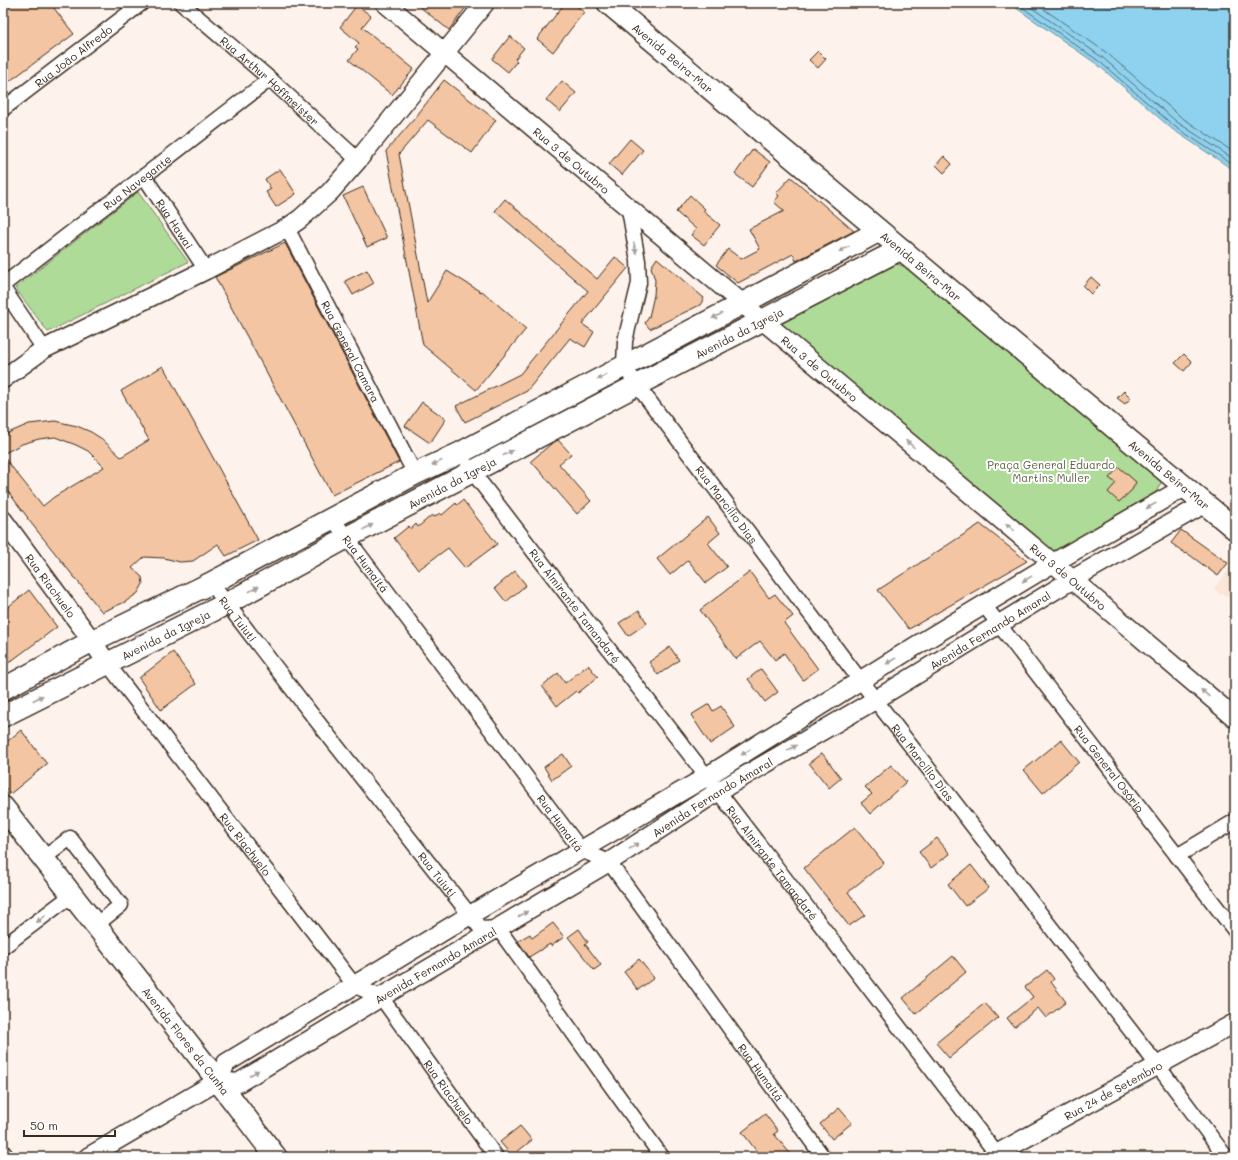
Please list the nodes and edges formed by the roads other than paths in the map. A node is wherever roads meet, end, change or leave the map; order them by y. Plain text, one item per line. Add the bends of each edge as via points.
1 (142, 3) edge
2 (181, 3) edge
3 (385, 3) edge
4 (485, 3) edge
5 (608, 3) edge
6 (445, 53) junction
7 (270, 79) junction
8 (3, 109) edge
9 (358, 160) junction
10 (144, 176) junction
11 (629, 209) junction
12 (287, 228) junction
13 (879, 231) junction
14 (900, 249) junction
15 (206, 270) junction
16 (3, 286) edge
17 (742, 303) junction
18 (762, 320) junction
19 (44, 349) junction
20 (624, 366) junction
21 (3, 379) edge
22 (637, 385) junction
23 (460, 452) junction
24 (472, 472) junction
25 (415, 474) junction
26 (1185, 487) junction
27 (1204, 504) junction
28 (332, 518) junction
29 (3, 520) edge
30 (1235, 529) edge
31 (346, 538) junction
32 (1053, 563) junction
33 (1073, 579) junction
34 (211, 583) junction
35 (226, 604) junction
36 (984, 605) junction
37 (999, 624) junction
38 (92, 641) junction
39 (914, 647) junction
40 (939, 661) junction
41 (107, 663) junction
42 (860, 680) junction
43 (3, 689) edge
44 (875, 700) junction
45 (3, 716) edge
46 (1235, 718) edge
47 (706, 777) junction
48 (717, 792) junction
49 (3, 807) edge
50 (1235, 821) edge
51 (581, 850) junction
52 (1177, 856) junction
53 (44, 858) junction
54 (609, 862) junction
55 (72, 895) junction
56 (470, 915) junction
57 (96, 925) junction
58 (498, 928) junction
59 (1235, 931) edge
60 (3, 947) edge
61 (355, 986) junction
62 (381, 997) junction
63 (1235, 1023) edge
64 (1158, 1066) junction
65 (218, 1080) junction
66 (3, 1152) edge
67 (995, 1156) edge
68 (7, 1157) edge
69 (88, 1157) edge
70 (276, 1157) edge
71 (496, 1157) edge
72 (662, 1157) edge
73 (824, 1157) edge
74 (1226, 1157) edge

1 - 8 street, Rua João Alfredo
2 - 7 street, Rua Arthur Hoffmeister
3 - 6 street, Rua 3 de Outubro
4 - 6 street
5 - 13 main road, Avenida Beira-Mar
6 - 9 street
6 - 11 street, Rua 3 de Outubro
7 - 9 street, Rua Arthur Hoffmeister
7 - 10 street, Rua Navegante
9 - 12 street via 330,192
10 - 15 street, Rua Hawai
10 - 16 street, Rua Navegante
11 - 17 street, Rua 3 de Outubro
11 -> 20 street via 639,283 625,341
12 - 15 street
12 - 25 street, Rua General Camara
13 - 14 main road, Avenida Beira-Mar
13 -> 17 main road, Avenida da Igreja
14 - 18 main road, Avenida da Igreja
14 - 26 main road, Avenida Beira-Mar
15 - 19 street
16 - 19 street
17 - 18 street, Rua 3 de Outubro
17 -> 20 main road, Avenida da Igreja
18 - 22 main road, Avenida da Igreja
32 -> 18 street, Rua 3 de Outubro
19 - 21 street
20 - 22 street, Rua Marcílio Dias
20 -> 23 main road, Avenida da Igreja
24 -> 22 main road, Avenida da Igreja
22 - 42 street, Rua Marcílio Dias
23 - 24 street, Rua Almirante Tamandaré
23 -> 25 main road, Avenida da Igreja
31 -> 24 main road, Avenida da Igreja
24 - 47 street, Rua Almirante Tamandaré
25 - 28 main road, Avenida da Igreja
26 - 27 main road, Avenida Beira-Mar
26 -> 32 street, Avenida Fernando Amaral
27 - 30 main road, Avenida Beira-Mar
27 - 33 street, Avenida Fernando Amaral
28 - 31 street, Rua Humaitá
28 - 34 main road, Avenida da Igreja
29 - 38 street, Rua Riachuelo
35 -> 31 main road, Avenida da Igreja
31 - 51 street, Rua Humaitá
32 - 33 street, Rua 3 de Outubro
32 -> 36 street, Avenida Fernando Amaral
33 - 37 street, Avenida Fernando Amaral
46 -> 33 street, Rua 3 de Outubro
34 - 35 street, Rua Tuiutí
34 - 38 main road, Avenida da Igreja
35 - 41 main road, Avenida da Igreja
35 - 56 street, Rua Tuiutí
36 - 37 street, Rua General Osório
36 - 39 street, Avenida Fernando Amaral
37 - 40 street, Avenida Fernando Amaral
37 - 52 street, Rua General Osório
38 - 41 street, Rua Riachuelo
38 - 43 main road, Avenida da Igreja
39 - 40 street
39 -> 42 street, Avenida Fernando Amaral
40 - 44 street, Avenida Fernando Amaral
45 -> 41 main road, Avenida da Igreja
41 - 61 street, Rua Riachuelo
42 - 44 street, Rua Marcílio Dias
42 -> 47 street, Avenida Fernando Amaral
48 -> 44 street, Avenida Fernando Amaral
44 - 64 street, Rua Marcílio Dias
47 - 48 street, Rua Almirante Tamandaré
47 - 51 street, Avenida Fernando Amaral
54 -> 48 street, Avenida Fernando Amaral
48 - 67 street, Rua Almirante Tamandaré
49 - 53 main road, Avenida Flores da Cunha
50 - 52 street
51 - 54 street, Rua Humaitá
51 - 56 street, Avenida Fernando Amaral
52 - 59 street, Rua General Osório
53 - 55 main road, Avenida Flores da Cunha
53 - 57 street via 70,838 121,905
58 -> 54 street, Avenida Fernando Amaral
54 - 73 street, Rua Humaitá
55 - 57 main road, Avenida Flores da Cunha
55 -> 60 street
56 - 58 street, Rua Tuiutí via 480,930
56 - 61 street, Avenida Fernando Amaral
57 - 65 main road, Avenida Flores da Cunha
58 - 62 street, Avenida Fernando Amaral
58 - 72 street
61 - 62 street, Rua Riachuelo
61 - 65 street, Avenida Fernando Amaral via 226,1063
65 -> 62 street, Avenida Fernando Amaral via 238,1083
62 - 71 street, Rua Riachuelo
63 - 64 street, Rua 24 de Setembro
64 - 67 street, Rua 24 de Setembro
64 - 74 street, Rua Marcílio Dias
65 - 69 street
65 - 70 main road, Avenida Flores da Cunha
66 - 68 street

